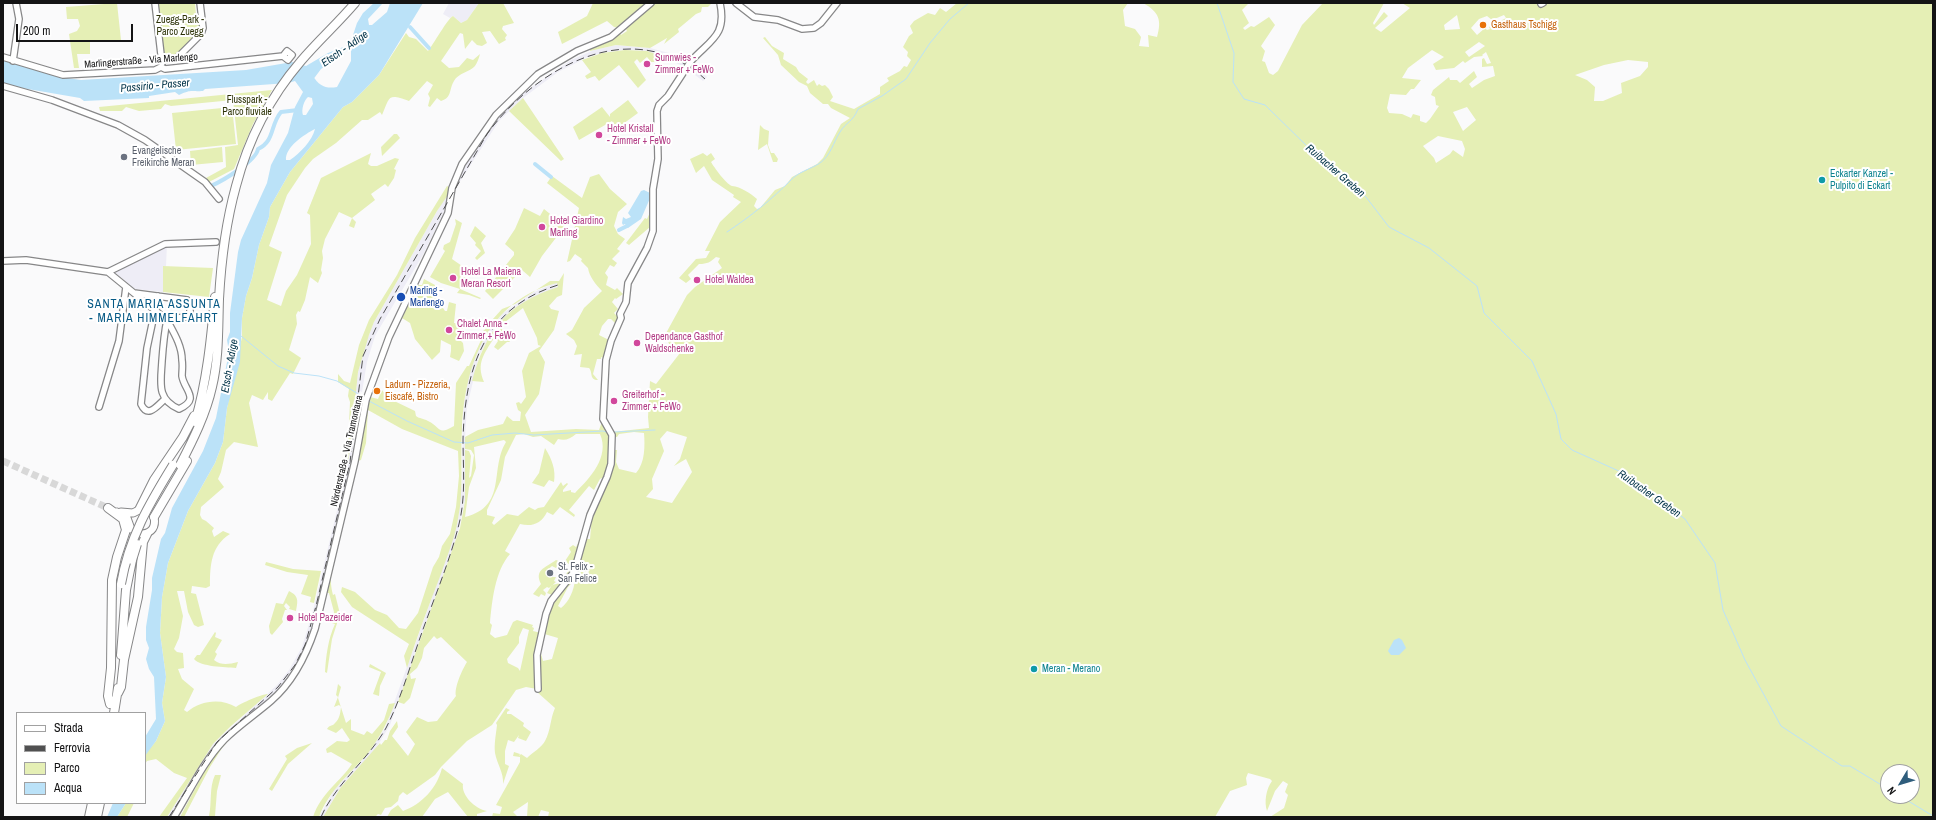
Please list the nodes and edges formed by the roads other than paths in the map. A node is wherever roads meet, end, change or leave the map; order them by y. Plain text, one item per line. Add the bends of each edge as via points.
1 (16, 3) edge
2 (155, 3) edge
3 (200, 3) edge
4 (350, 3) edge
5 (651, 3) edge
6 (720, 3) edge
7 (736, 3) edge
8 (837, 3) edge
9 (283, 56) dead end
10 (3, 57) edge
11 (300, 59) junction
12 (12, 60) junction
13 (162, 60) junction
14 (161, 67) junction
15 (3, 86) edge
16 (230, 198) junction
17 (219, 199) dead end
18 (216, 242) dead end
19 (3, 261) edge
20 (108, 272) junction
21 (126, 287) junction
22 (134, 293) junction
23 (158, 296) junction
24 (154, 311) junction
25 (167, 320) junction
26 (165, 399) junction
27 (99, 407) dead end
28 (203, 407) junction
29 (176, 465) junction
30 (108, 508) junction
31 (136, 512) junction
32 (154, 517) joint
33 (131, 525) junction
34 (145, 534) joint
35 (120, 549) junction
36 (136, 602) junction
37 (126, 685) dead end
38 (538, 689) dead end
39 (118, 693) junction
40 (110, 704) junction
41 (109, 712) edge
42 (114, 712) edge
43 (92, 804) edge
44 (97, 804) edge
45 (100, 804) edge
46 (89, 817) edge
47 (96, 817) edge
48 (174, 817) edge

1 - 12 street via 19,19
2 - 13 street
3 - 13 street, Marlingerstraße - Via Marlengo via 203,28 201,34 180,56
4 - 11 highway
5 - 48 street, Nörderstraße - Via Tramontana via 611,37 577,51 538,74 492,119 462,164 453,184 448,214 389,337 367,398 355,461 315,629 306,652 298,668 279,693 230,734 214,752
6 - 38 street, bridge via 722,17 716,37 691,61 657,111 658,159 653,189 653,230 647,248 628,283 626,302 606,359 603,419 612,435 611,464 590,515 574,572 551,602 546,614 537,655
7 - 8 street via 754,17 778,20 802,29 814,28 821,23
9 - 14 street, Marlingerstraße - Via Marlengo via 165,69
10 - 12 street, Marlingerstraße - Via Marlengo
11 - 16 highway via 258,126
11 - 16 highway via 275,89 248,140
12 - 14 street, Marlingerstraße - Via Marlengo via 73,76 98,72 155,70
13 - 14 street
15 - 17 street via 52,100 118,125 146,140 205,182
16 - 28 highway via 218,260
16 - 28 highway via 216,364
18 - 20 street via 165,244
19 - 20 street via 26,260
20 - 21 street
21 - 22 street
21 - 27 street via 119,341
22 - 23 street
22 - 24 street
23 - 24 street
23 - 25 street via 187,300 190,303 190,316
24 - 25 street
24 - 26 street via 141,404 143,409 154,410
25 - 26 street via 160,382
25 - 26 street via 178,341 182,359 182,378 190,393 190,400 179,409
28 - 29 highway via 196,432
28 - 31 highway via 154,480
28 - 32 highway via 206,415 191,454
29 - 39 highway, bridge via 151,509 132,560 126,590
29 - 40 highway, bridge via 147,507 128,552 121,584
30 - 31 main road
30 - 33 main road via 124,515
30 - 35 highway via 123,519 125,524 126,534
31 - 33 main road
32 - 34 main road via 154,528
33 - 35 highway via 130,535
34 - 36 highway
35 - 40 highway via 112,580 111,668 108,696
36 - 37 highway via 138,607 129,650
36 - 39 highway
39 - 42 highway
40 - 41 highway
43 - 46 highway
44 - 47 highway
45 - 47 highway

